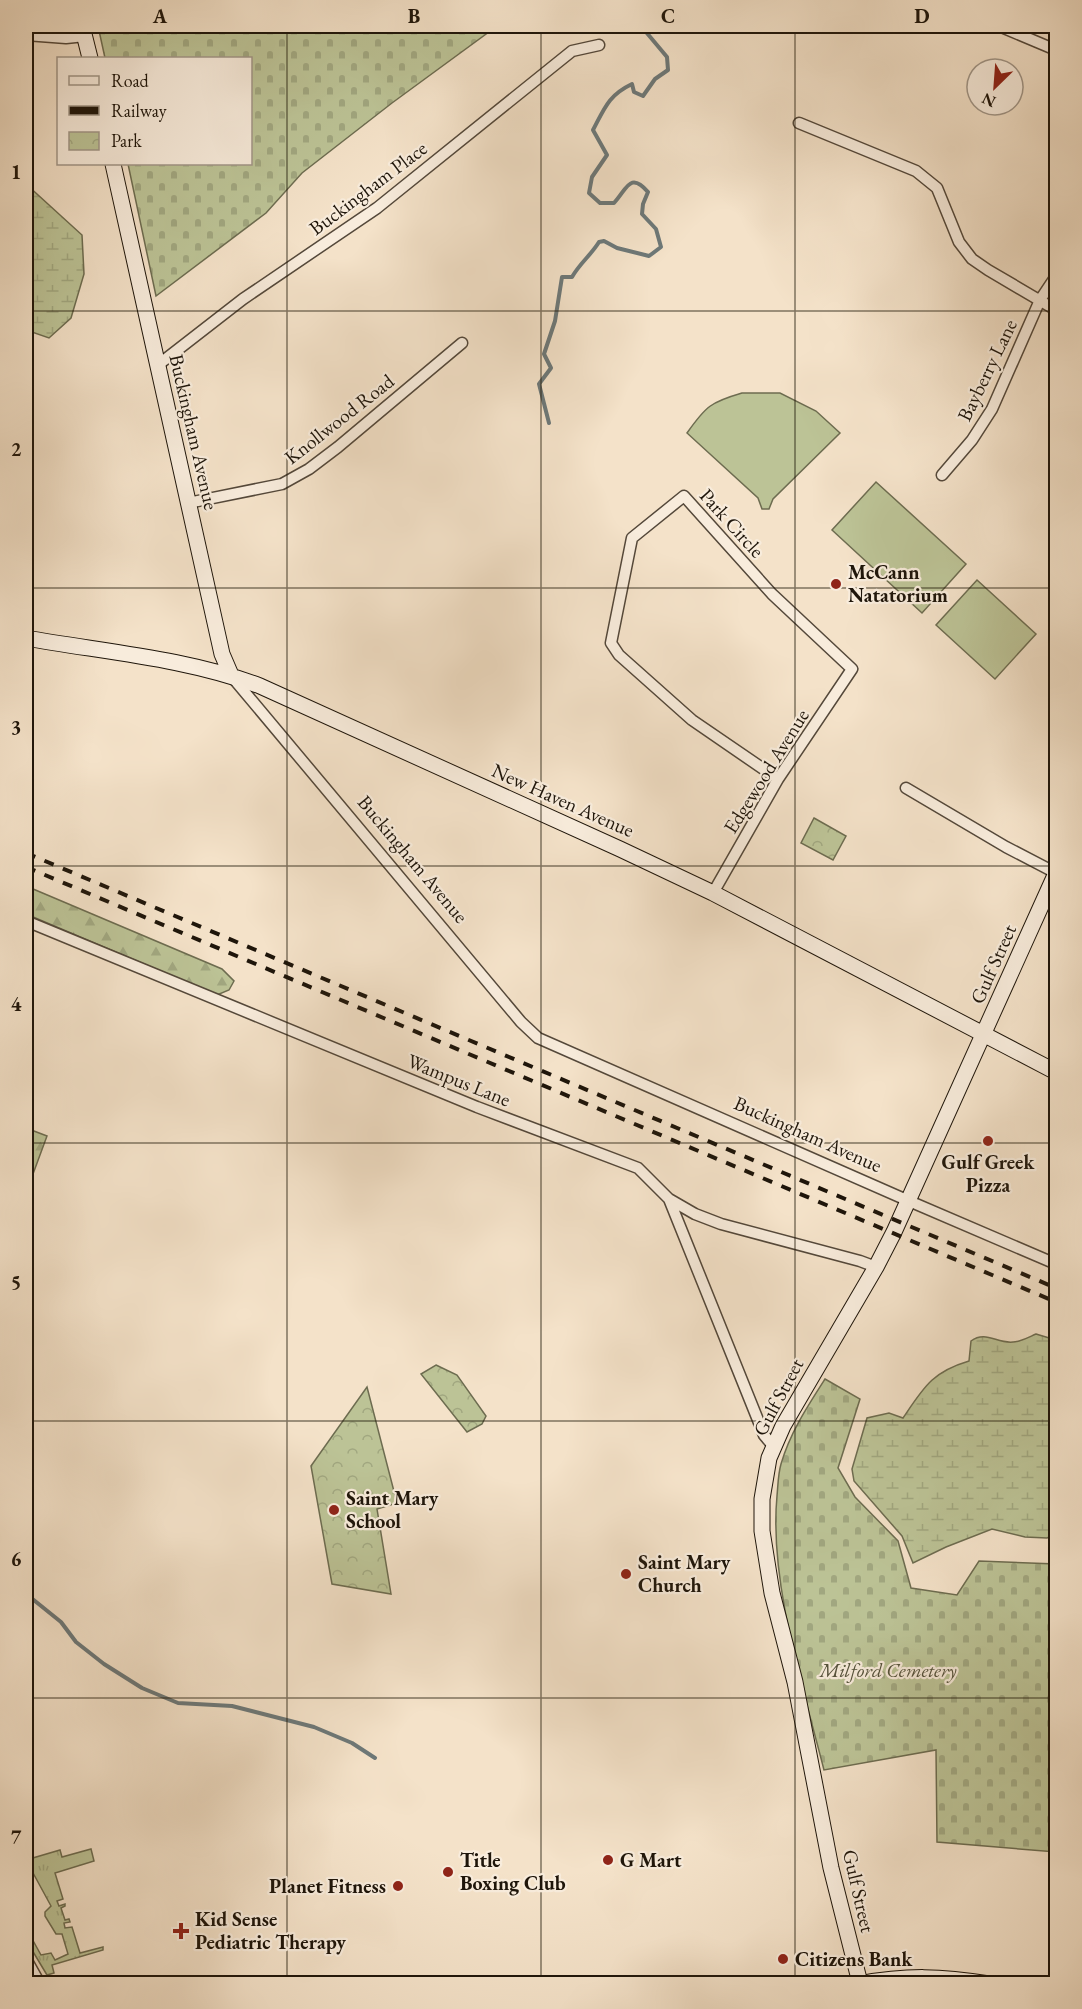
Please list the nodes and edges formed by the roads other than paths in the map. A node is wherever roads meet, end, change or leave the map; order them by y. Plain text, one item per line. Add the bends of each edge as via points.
1 (999, 26) edge
2 (1011, 28) edge
3 (83, 31) edge
4 (26, 35) edge
5 (599, 45) dead end
6 (1056, 50) edge
7 (90, 57) edge
8 (799, 123) dead end
9 (113, 165) edge
10 (1056, 276) edge
11 (1040, 300) junction
12 (1056, 310) edge
13 (462, 343) dead end
14 (158, 365) junction
15 (942, 475) dead end
16 (188, 503) junction
17 (26, 638) edge
18 (852, 669) joint
19 (231, 675) junction
20 (778, 779) junction
21 (906, 788) dead end
22 (1056, 878) edge
23 (713, 893) junction
24 (26, 921) edge
25 (984, 1034) junction
26 (1056, 1072) edge
27 (669, 1199) junction
28 (909, 1201) junction
29 (1056, 1263) edge
30 (876, 1267) junction
31 (774, 1447) junction
32 (26, 1959) edge
33 (888, 1981) edge
34 (40, 1983) edge
35 (859, 1983) edge
36 (990, 1983) edge

1 - 2 street
2 - 6 street
3 - 4 street via 66,38
3 - 7 main road
5 - 14 street, Buckingham Place via 572,51 377,208 243,299
8 - 11 street via 916,171 937,188 959,242 972,259
9 - 14 main road, Buckingham Avenue
10 - 11 street, Bayberry Lane
11 - 12 street
11 - 15 street, Bayberry Lane via 992,409
13 - 16 street, Knollwood Road via 295,478
14 - 16 main road, Buckingham Avenue
16 - 19 main road, Buckingham Avenue via 223,660
17 - 19 main road, New Haven Avenue
18 - 20 street, Edgewood Avenue
18 - 20 street, Park Circle via 772,594 684,496 632,538 611,643 620,656 692,720
19 - 23 main road, New Haven Avenue
19 - 28 street, Buckingham Avenue via 530,1032
20 - 23 street, Edgewood Avenue
21 - 22 street
22 - 25 main road, Gulf Street
23 - 25 main road, New Haven Avenue
24 - 27 street, Wampus Lane via 477,1107 638,1168
25 - 26 main road, New Haven Avenue
25 - 28 main road, Gulf Street
27 - 30 street, Wampus Lane via 721,1224
27 - 31 street via 764,1435
28 - 29 street, Buckingham Avenue
28 - 30 main road, Gulf Street
30 - 31 main road, Gulf Street
31 - 35 main road, Gulf Street via 762,1499 763,1541
32 - 34 street
33 - 35 main road
33 - 36 main road via 913,1976

